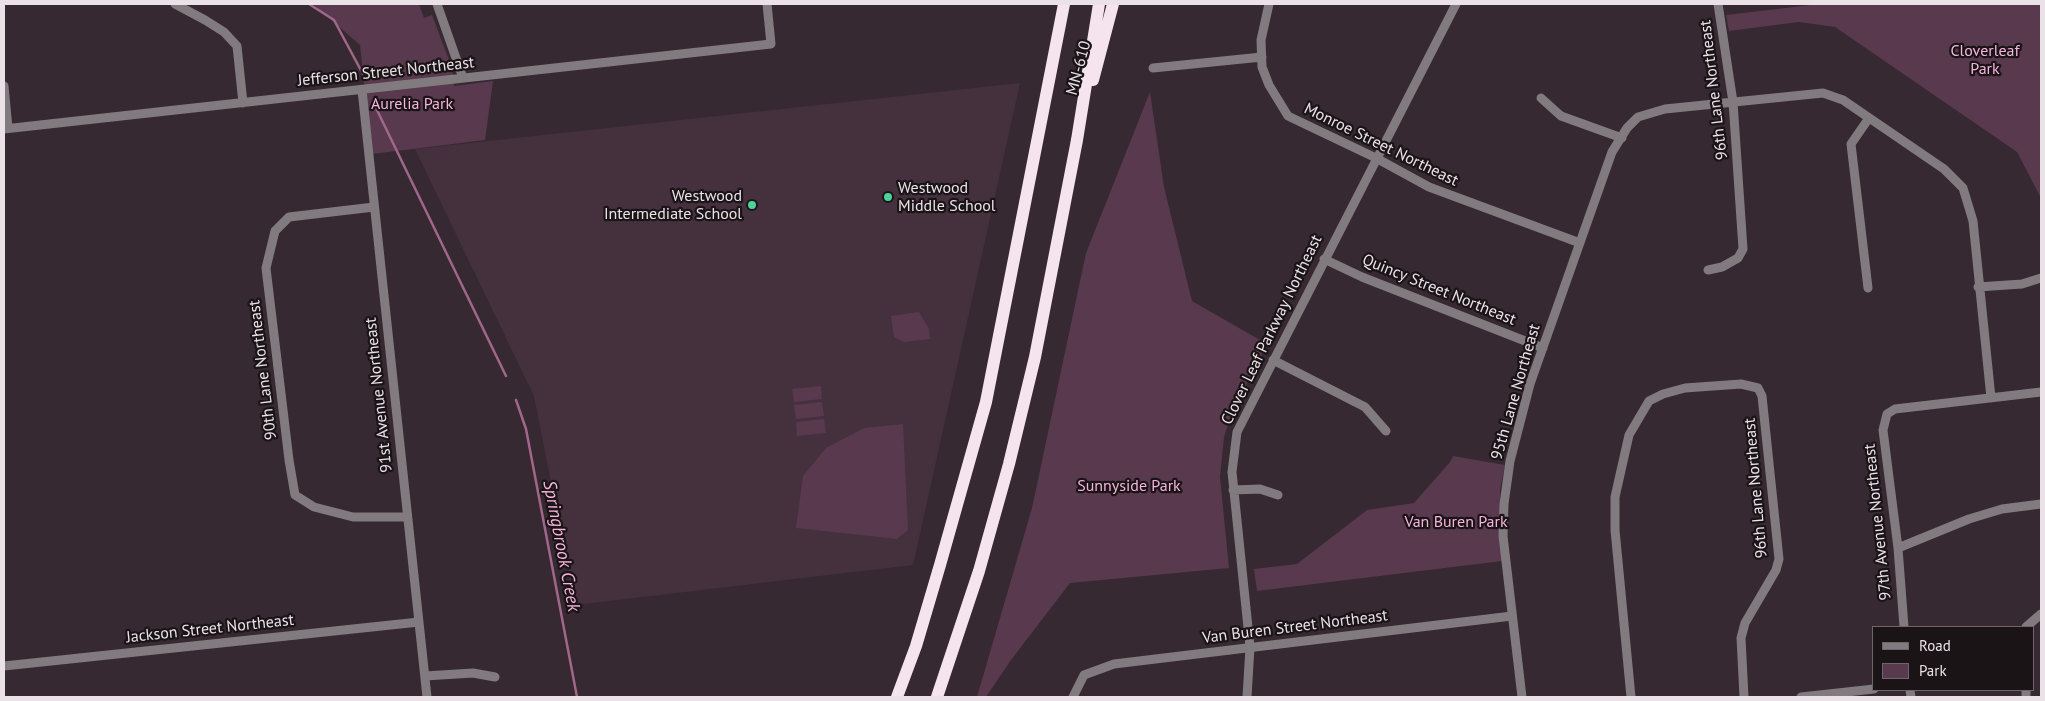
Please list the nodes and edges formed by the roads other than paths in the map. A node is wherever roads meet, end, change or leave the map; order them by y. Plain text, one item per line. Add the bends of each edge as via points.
1 (175, 4) edge
2 (437, 4) edge
3 (767, 4) edge
4 (1064, 4) edge
5 (1099, 4) edge
6 (1113, 4) edge
7 (1269, 4) edge
8 (1456, 4) edge
9 (1718, 4) edge
10 (1262, 57) junction
11 (1153, 68) dead end
12 (463, 78) junction
13 (4, 86) edge
14 (362, 90) junction
15 (1541, 98) dead end
16 (1733, 102) junction
17 (243, 103) junction
18 (1869, 118) junction
19 (6, 129) edge
20 (1622, 138) junction
21 (1077, 140) junction
22 (1376, 158) junction
23 (374, 207) junction
24 (1580, 243) junction
25 (1324, 259) junction
26 (1708, 270) dead end
27 (2041, 278) edge
28 (1978, 287) junction
29 (1868, 288) dead end
30 (1543, 348) junction
31 (1273, 360) junction
32 (2041, 392) edge
33 (1991, 398) junction
34 (1386, 431) dead end
35 (1233, 490) junction
36 (1278, 495) dead end
37 (2041, 504) edge
38 (407, 517) junction
39 (1625, 541) dead end
40 (1898, 548) junction
41 (1618, 555) junction
42 (2041, 614) edge
43 (1512, 616) junction
44 (419, 622) junction
45 (1904, 626) edge
46 (2027, 626) edge
47 (1250, 647) junction
48 (4, 666) edge
49 (425, 676) junction
50 (495, 677) dead end
51 (1872, 689) edge
52 (427, 697) edge
53 (896, 697) edge
54 (937, 697) edge
55 (1074, 697) edge
56 (1247, 697) edge
57 (1522, 697) edge
58 (1630, 697) edge
59 (1744, 697) edge
60 (1801, 697) edge

1 - 17 street via 224,32 237,46
2 - 12 street
3 - 12 street, Jefferson Street Northeast via 771,44
4 - 53 highway via 986,402 916,646
5 - 21 highway
6 - 21 highway, MN-610
7 - 10 street, Monroe Street Northeast via 1261,40
8 - 22 street, Clover Leaf Parkway Northeast
9 - 16 street, 96th Lane Northeast
10 - 11 street
10 - 22 street, Monroe Street Northeast via 1269,85 1288,116
12 - 14 street, Jefferson Street Northeast
13 - 19 street
14 - 17 street, Jefferson Street Northeast
14 - 23 street, 91st Avenue Northeast
15 - 20 street via 1562,116
16 - 18 street, 95th Lane Northeast via 1823,93 1843,100
16 - 20 street, 95th Lane Northeast via 1652,112 1638,117
16 - 26 street, 96th Lane Northeast via 1743,249 1738,258
17 - 19 street, Jefferson Street Northeast
18 - 28 street, 95th Lane Northeast via 1944,169 1963,188 1973,221
18 - 29 street via 1851,144
20 - 24 street, 95th Lane Northeast via 1612,152
21 - 54 highway via 1035,357 1009,464 980,571
22 - 24 street, Monroe Street Northeast via 1429,188
22 - 25 street, Clover Leaf Parkway Northeast
23 - 38 street, 91st Avenue Northeast
23 - 38 street, 90th Lane Northeast via 289,217 275,231 266,274 296,495 314,507 353,517
24 - 30 street, 95th Lane Northeast
25 - 30 street, Quincy Street Northeast
25 - 31 street, Clover Leaf Parkway Northeast
27 - 28 street via 2022,284
28 - 33 street, 95th Lane Northeast
30 - 43 street, 95th Lane Northeast via 1510,461 1504,504 1503,536
31 - 34 street via 1366,407
31 - 35 street, Clover Leaf Parkway Northeast via 1237,432 1232,459
32 - 33 street
33 - 40 street, 97th Avenue Northeast via 1895,409 1886,414 1883,430
35 - 36 street via 1260,489
35 - 47 street, Clover Leaf Parkway Northeast
37 - 40 street via 1968,518
38 - 44 street, 91st Avenue Northeast
39 - 41 street
40 - 45 street, 97th Avenue Northeast
41 - 58 street
41 - 59 street, 96th Lane Northeast via 1614,530 1615,496 1629,435 1649,402 1685,388 1741,384 1758,388 1762,396 1771,468 1779,559 1776,570 1744,623 1741,638
42 - 46 street
43 - 47 street, Van Buren Street Northeast
43 - 57 street, 95th Lane Northeast
44 - 48 street, Jackson Street Northeast
44 - 49 street, 91st Avenue Northeast
47 - 55 street, Van Buren Street Northeast via 1105,666 1084,675
47 - 56 street, Clover Leaf Parkway Northeast
49 - 50 street via 473,673
49 - 52 street, 91st Avenue Northeast
51 - 60 street

